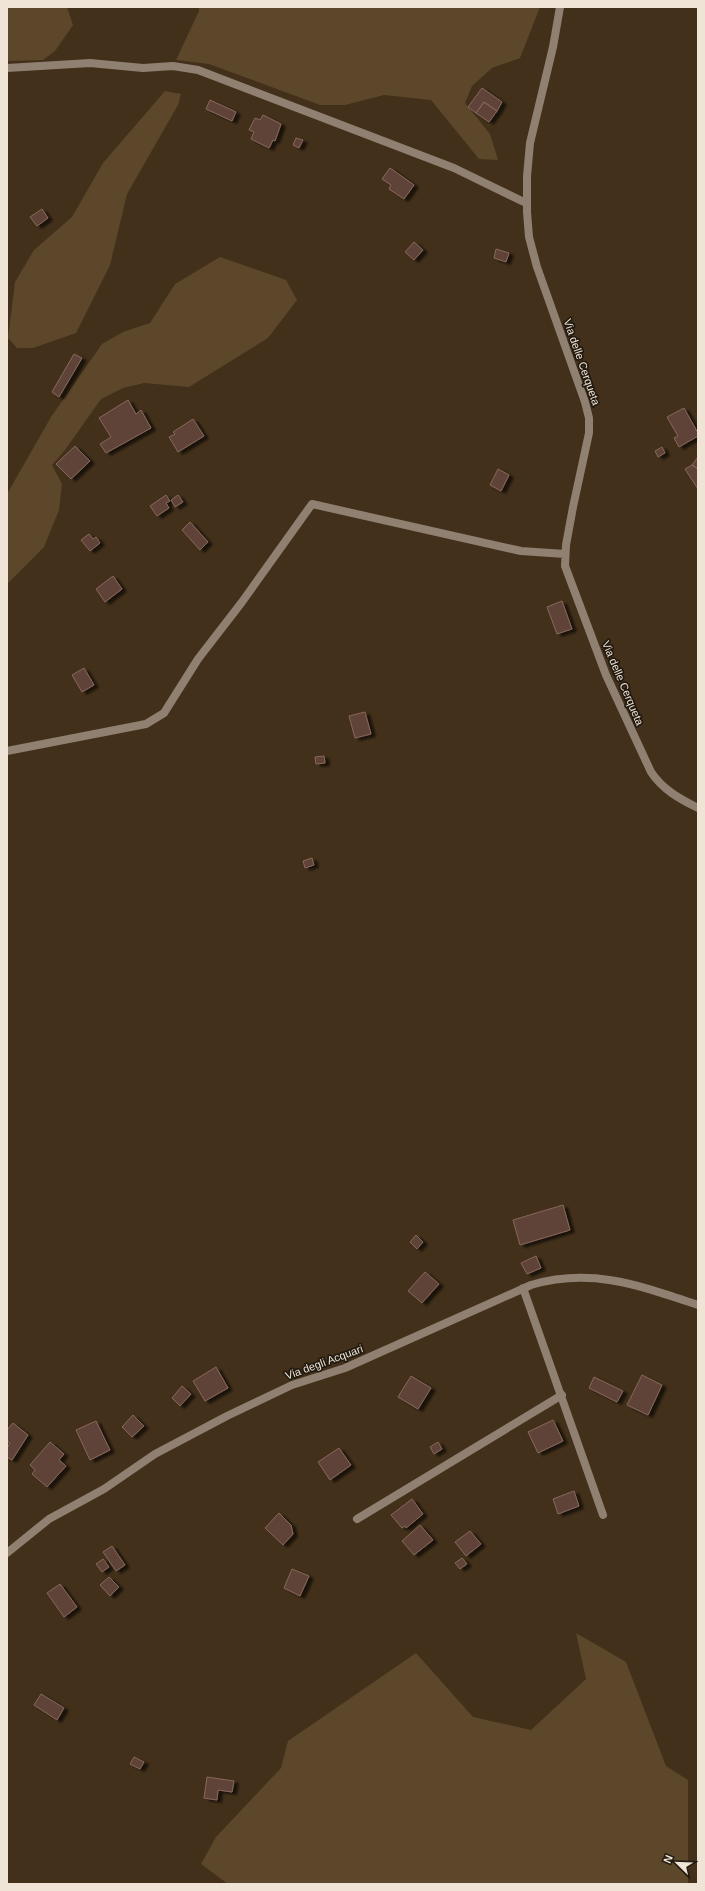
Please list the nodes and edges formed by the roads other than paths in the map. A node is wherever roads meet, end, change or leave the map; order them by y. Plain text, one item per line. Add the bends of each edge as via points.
1 (560, 7) edge
2 (7, 68) edge
3 (526, 203) junction
4 (565, 554) junction
5 (7, 751) edge
6 (698, 808) edge
7 (524, 1288) junction
8 (698, 1306) edge
9 (562, 1395) junction
10 (603, 1515) dead end
11 (357, 1519) dead end
12 (7, 1553) edge

1 - 3 street, Via delle Cerqueta via 554,47 530,142
2 - 3 street via 90,63 143,68 173,66 198,70 454,168
3 - 4 street, Via delle Cerqueta via 534,258 589,418 588,439
4 - 5 street via 521,551 312,504 198,659 164,713 146,724
4 - 6 street, Via delle Cerqueta via 567,576 614,692 651,772 670,792
7 - 8 street, Via degli Acquari via 556,1279 604,1278 637,1285
7 - 9 street
7 - 12 street, Via degli Acquari via 345,1368 292,1385 227,1416 155,1454 104,1488 49,1519
9 - 10 street
9 - 11 street

